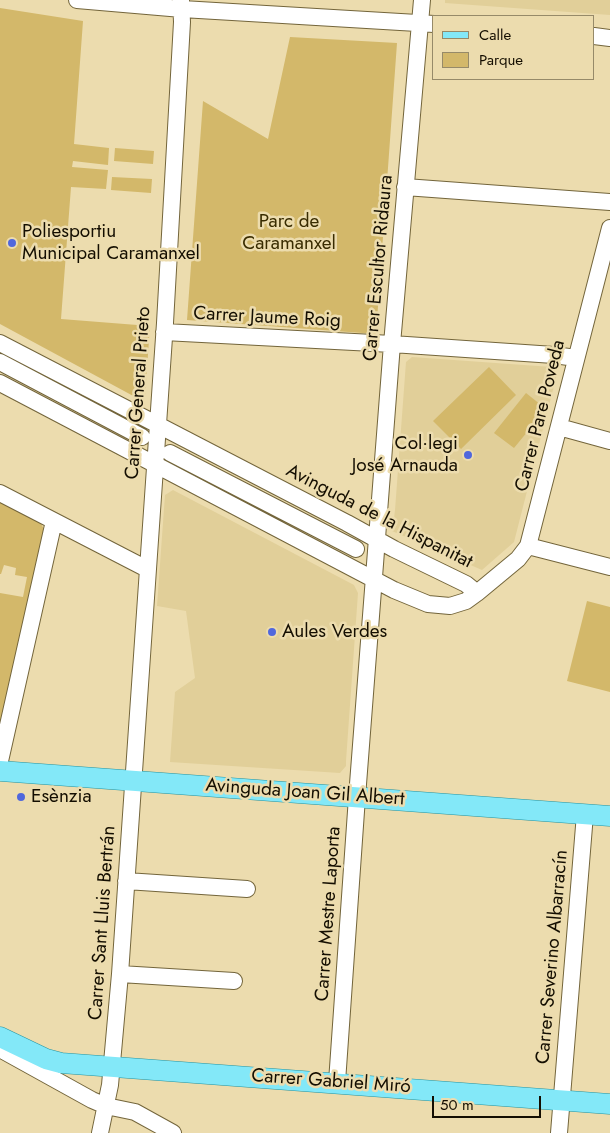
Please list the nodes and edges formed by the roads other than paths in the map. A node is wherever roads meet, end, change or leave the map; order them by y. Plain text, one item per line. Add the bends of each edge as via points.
1 (77, 0) edge
2 (422, 0) edge
3 (181, 4) edge
4 (427, 23) edge
5 (595, 36) edge
6 (610, 38) edge
7 (405, 187) junction
8 (610, 202) edge
9 (610, 228) edge
10 (164, 332) junction
11 (0, 343) edge
12 (392, 344) junction
13 (576, 358) junction
14 (0, 362) edge
15 (0, 383) edge
16 (158, 426) junction
17 (559, 427) junction
18 (142, 437) dead end
19 (610, 441) edge
20 (170, 453) dead end
21 (154, 465) junction
22 (0, 492) edge
23 (54, 521) junction
24 (377, 540) junction
25 (528, 546) junction
26 (356, 550) dead end
27 (610, 567) edge
28 (147, 569) junction
29 (374, 580) junction
30 (477, 593) junction
31 (0, 761) edge
32 (0, 771) edge
33 (133, 781) junction
34 (357, 798) junction
35 (584, 814) junction
36 (610, 816) edge
37 (126, 881) junction
38 (247, 889) dead end
39 (120, 974) junction
40 (234, 981) dead end
41 (0, 1037) edge
42 (0, 1049) edge
43 (112, 1067) junction
44 (337, 1082) junction
45 (562, 1100) junction
46 (610, 1104) edge
47 (106, 1106) junction
48 (100, 1133) edge
49 (173, 1133) edge
50 (559, 1133) edge

1 - 3 street
2 - 4 street, Carrer Escultor Ridaura
3 - 4 street
3 - 10 street, Carrer General Prieto
4 - 7 street, Carrer Escultor Ridaura
5 - 6 street
7 - 8 street
7 - 12 street, Carrer Escultor Ridaura
9 - 13 street, Carrer Pare Poveda
10 - 12 street, Carrer Jaume Roig
10 - 16 street, Carrer General Prieto
11 - 16 street, Avinguda de la Hispanitat
12 - 13 street, Carrer Jaume Roig
12 - 24 street, Carrer Escultor Ridaura
13 - 17 street, Carrer Pare Poveda
14 - 18 street
15 - 21 street, Avinguda de la Hispanitat
16 - 21 street, Carrer General Prieto
16 - 24 street, Avinguda de la Hispanitat
17 - 19 street
17 - 25 street, Carrer Pare Poveda
20 - 26 street, Avinguda de la Hispanitat
21 - 28 street, Carrer General Prieto
21 - 29 street, Avinguda de la Hispanitat
22 - 23 street
23 - 28 street
23 - 31 street
24 - 29 street, Carrer Mestre Laporta
24 - 30 street, Avinguda de la Hispanitat via 466,584
25 - 27 street
25 - 30 street, Carrer Pare Poveda via 518,559
28 - 33 street, Carrer General Prieto
29 - 30 street, Avinguda de la Hispanitat via 438,606 458,604
29 - 34 street, Carrer Mestre Laporta
32 - 33 main road, Avinguda Joan Gil Albert
33 - 34 main road, Avinguda Joan Gil Albert
33 - 37 street, Carrer Sant Lluis Bertrán
34 - 35 main road, Avinguda Joan Gil Albert
34 - 44 street, Carrer Mestre Laporta
35 - 36 main road, Avinguda Joan Gil Albert
35 - 45 street, Carrer Severino Albarracín
37 - 38 street
37 - 39 street, Carrer Sant Lluis Bertrán
39 - 40 street
39 - 43 street, Carrer Sant Lluis Bertrán
41 - 43 main road, Carrer Gabriel Miró via 54,1062
42 - 47 street
43 - 44 main road, Carrer Gabriel Miró
43 - 47 street, Carrer Sant Lluis Bertrán
44 - 45 main road, Carrer Gabriel Miró
45 - 46 main road, Carrer Gabriel Miró
45 - 50 street, Carrer Severino Albarracín
47 - 48 street, Carrer Sant Lluis Bertrán
47 - 49 street via 135,1112

